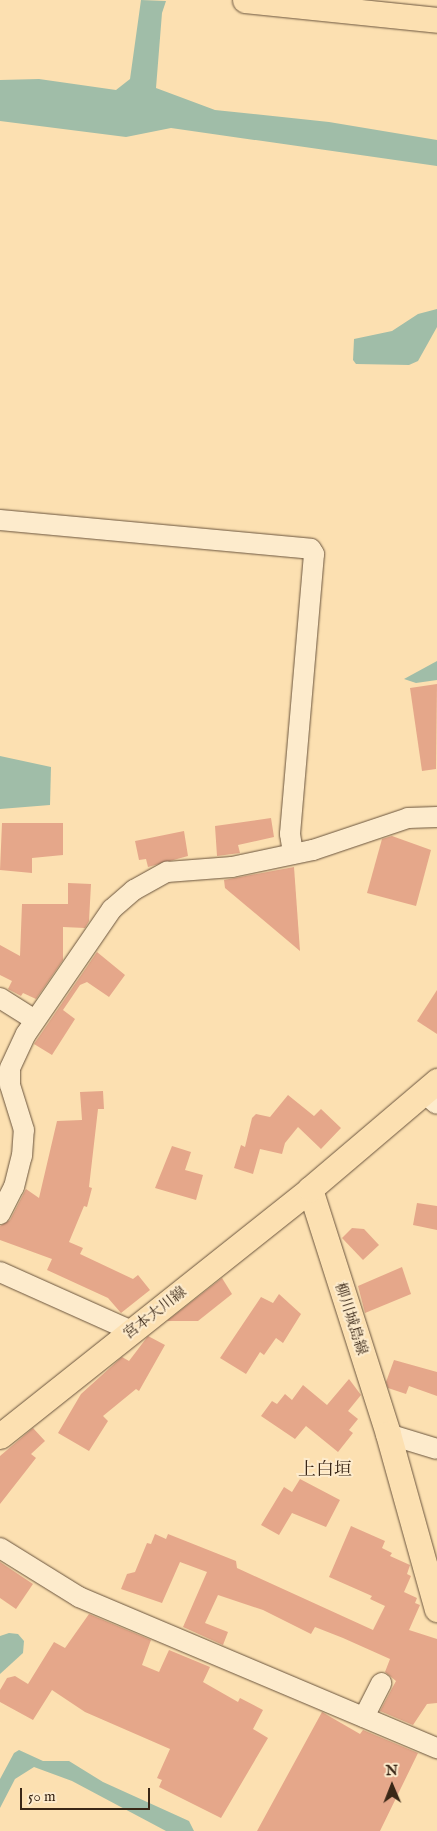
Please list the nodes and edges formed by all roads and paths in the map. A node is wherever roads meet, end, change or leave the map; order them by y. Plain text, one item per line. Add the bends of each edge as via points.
1 (245, 0) edge
2 (319, 3) edge
3 (437, 20) edge
4 (0, 520) edge
5 (437, 817) edge
6 (293, 854) junction
7 (0, 998) edge
8 (35, 1020) junction
9 (5, 1087) edge
10 (431, 1091) edge
11 (310, 1189) junction
12 (0, 1214) edge
13 (0, 1272) edge
14 (132, 1331) junction
15 (388, 1434) junction
16 (0, 1436) edge
17 (437, 1449) edge
18 (0, 1548) edge
19 (437, 1609) edge
20 (381, 1683) dead end
21 (364, 1717) junction
22 (437, 1748) edge

1 - 2 main road
2 - 3 main road
4 - 6 street via 311,549 314,554 290,834
5 - 6 street via 408,818
6 - 8 street via 232,867 168,872 150,879 112,909
7 - 8 street
8 - 9 street via 10,1068
9 - 12 street via 24,1130 22,1156 14,1187
10 - 11 main road
11 - 14 main road, 宮本大川線
11 - 15 main road, 柳川城島線
13 - 14 street
14 - 16 main road, 宮本大川線
15 - 17 street
15 - 19 main road, 柳川城島線
18 - 21 street via 79,1597
20 - 21 street
21 - 22 street

